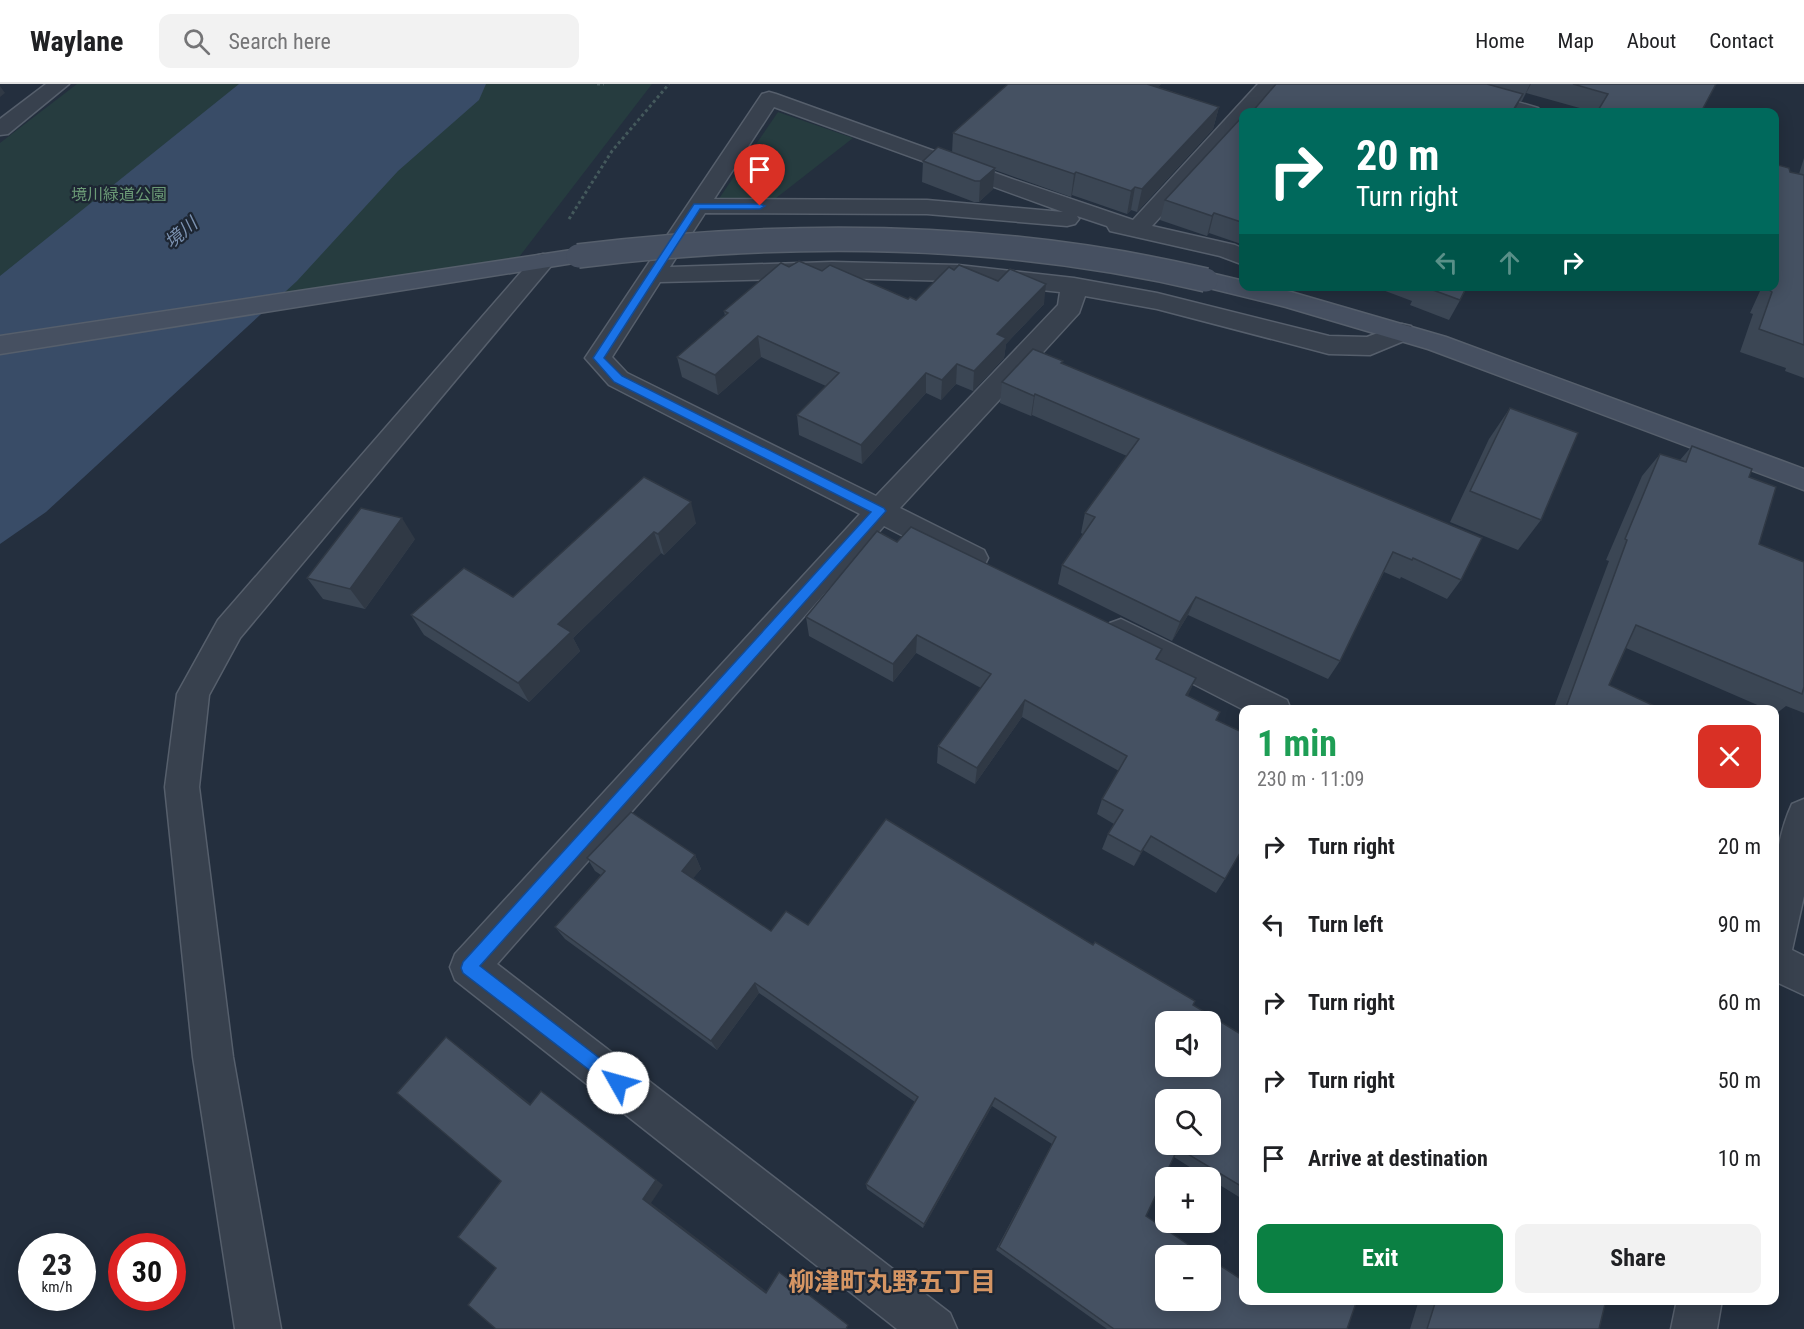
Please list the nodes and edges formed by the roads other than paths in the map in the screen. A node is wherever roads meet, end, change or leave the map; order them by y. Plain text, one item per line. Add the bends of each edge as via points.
1 (59, 84) edge
2 (1269, 84) edge
3 (1435, 84) edge
4 (1247, 108) edge
5 (1517, 108) edge
6 (1239, 117) edge
7 (0, 129) edge
8 (697, 206) junction
9 (1137, 229) junction
10 (1239, 256) edge
11 (543, 261) junction
12 (652, 275) junction
13 (1074, 285) junction
14 (1239, 285) edge
15 (1287, 293) edge
16 (1402, 332) junction
17 (0, 345) edge
18 (1804, 480) edge
19 (880, 511) junction
20 (997, 570) edge
21 (1093, 618) edge
22 (1265, 705) edge
23 (1804, 815) edge
24 (1779, 925) edge
25 (1779, 964) edge
26 (1804, 976) edge
27 (1699, 1305) edge
28 (258, 1329) edge
29 (934, 1329) edge
30 (1694, 1329) edge

1 - 7 street
2 - 4 street
3 - 5 street
6 - 9 street
8 - 9 street via 927,207
8 - 9 street via 769,98
8 - 12 street
9 - 10 street
11 - 14 street, bridge via 634,248 876,237 1106,258
11 - 17 street
11 - 28 street via 229,628 193,694 182,787 213,1057
12 - 13 street via 832,270 958,273
12 - 19 street via 598,358 618,379
13 - 16 street via 1157,301 1329,345 1370,346
13 - 19 street via 1070,307
15 - 16 street
16 - 18 street
19 - 20 street
19 - 29 street via 469,968
21 - 22 street
23 - 24 street
25 - 26 street
27 - 30 street

